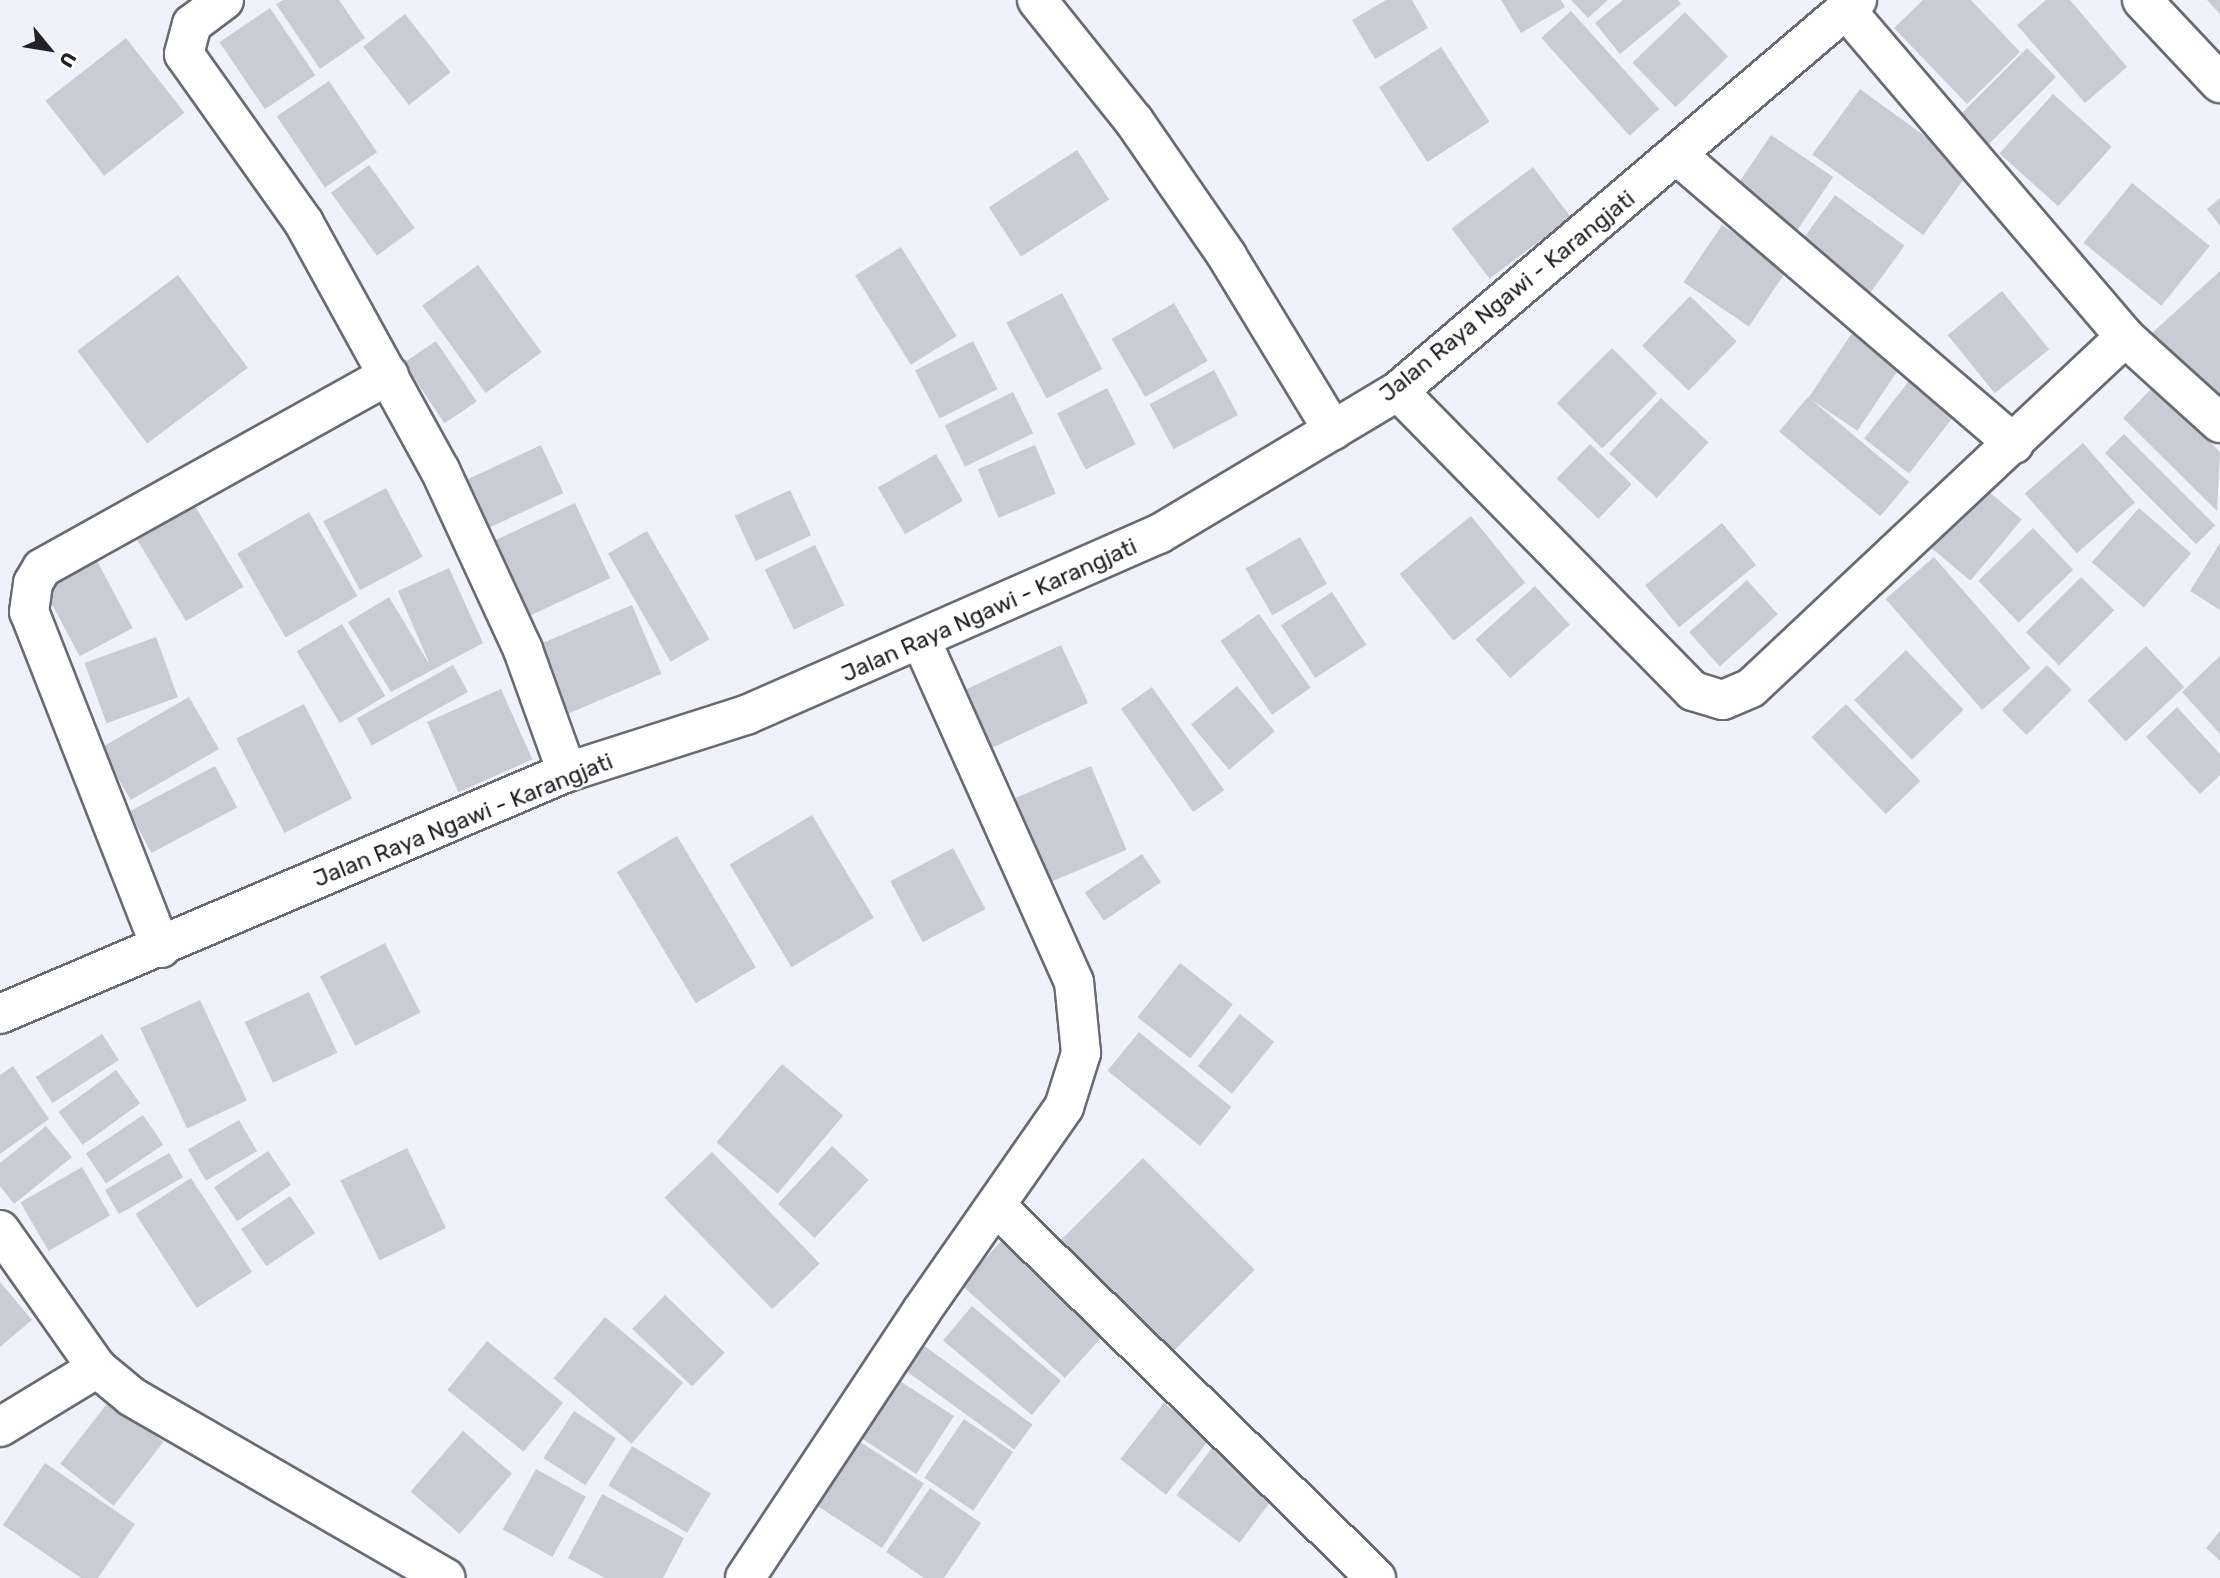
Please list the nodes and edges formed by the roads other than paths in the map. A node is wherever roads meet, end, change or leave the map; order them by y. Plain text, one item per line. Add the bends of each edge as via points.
1 (225, 0) edge
2 (1037, 0) edge
3 (2142, 0) edge
4 (1852, 5) edge
5 (2220, 83) edge
6 (1676, 155) junction
7 (2125, 337) junction
8 (389, 375) junction
9 (1398, 391) junction
10 (2220, 423) edge
11 (1333, 429) junction
12 (2014, 444) junction
13 (922, 642) junction
14 (567, 772) junction
15 (161, 948) junction
16 (0, 1014) edge
17 (998, 1208) junction
18 (0, 1230) edge
19 (97, 1368) junction
20 (0, 1427) edge
21 (446, 1578) edge
22 (745, 1578) edge
23 (1376, 1578) edge

1 - 8 street via 192,24 184,54 304,223
2 - 11 street via 1134,121 1227,256
3 - 5 street
4 - 6 street, Jalan Raya Ngawi - Karangjati
4 - 7 street
6 - 9 street, Jalan Raya Ngawi - Karangjati
6 - 12 street
7 - 10 street
7 - 12 street
8 - 14 street via 440,470 523,650
8 - 15 street via 42,568 33,583 29,612
9 - 11 street, Jalan Raya Ngawi - Karangjati
9 - 12 street via 1693,691 1723,700 1751,688
11 - 13 street, Jalan Raya Ngawi - Karangjati via 1159,534
13 - 14 street, Jalan Raya Ngawi - Karangjati via 746,715
13 - 17 street via 1073,982 1081,1053 1064,1107
14 - 15 street, Jalan Raya Ngawi - Karangjati
15 - 16 street, Jalan Raya Ngawi - Karangjati
17 - 22 street via 921,1312
17 - 23 street
18 - 19 street
19 - 20 street
19 - 21 street via 132,1397

